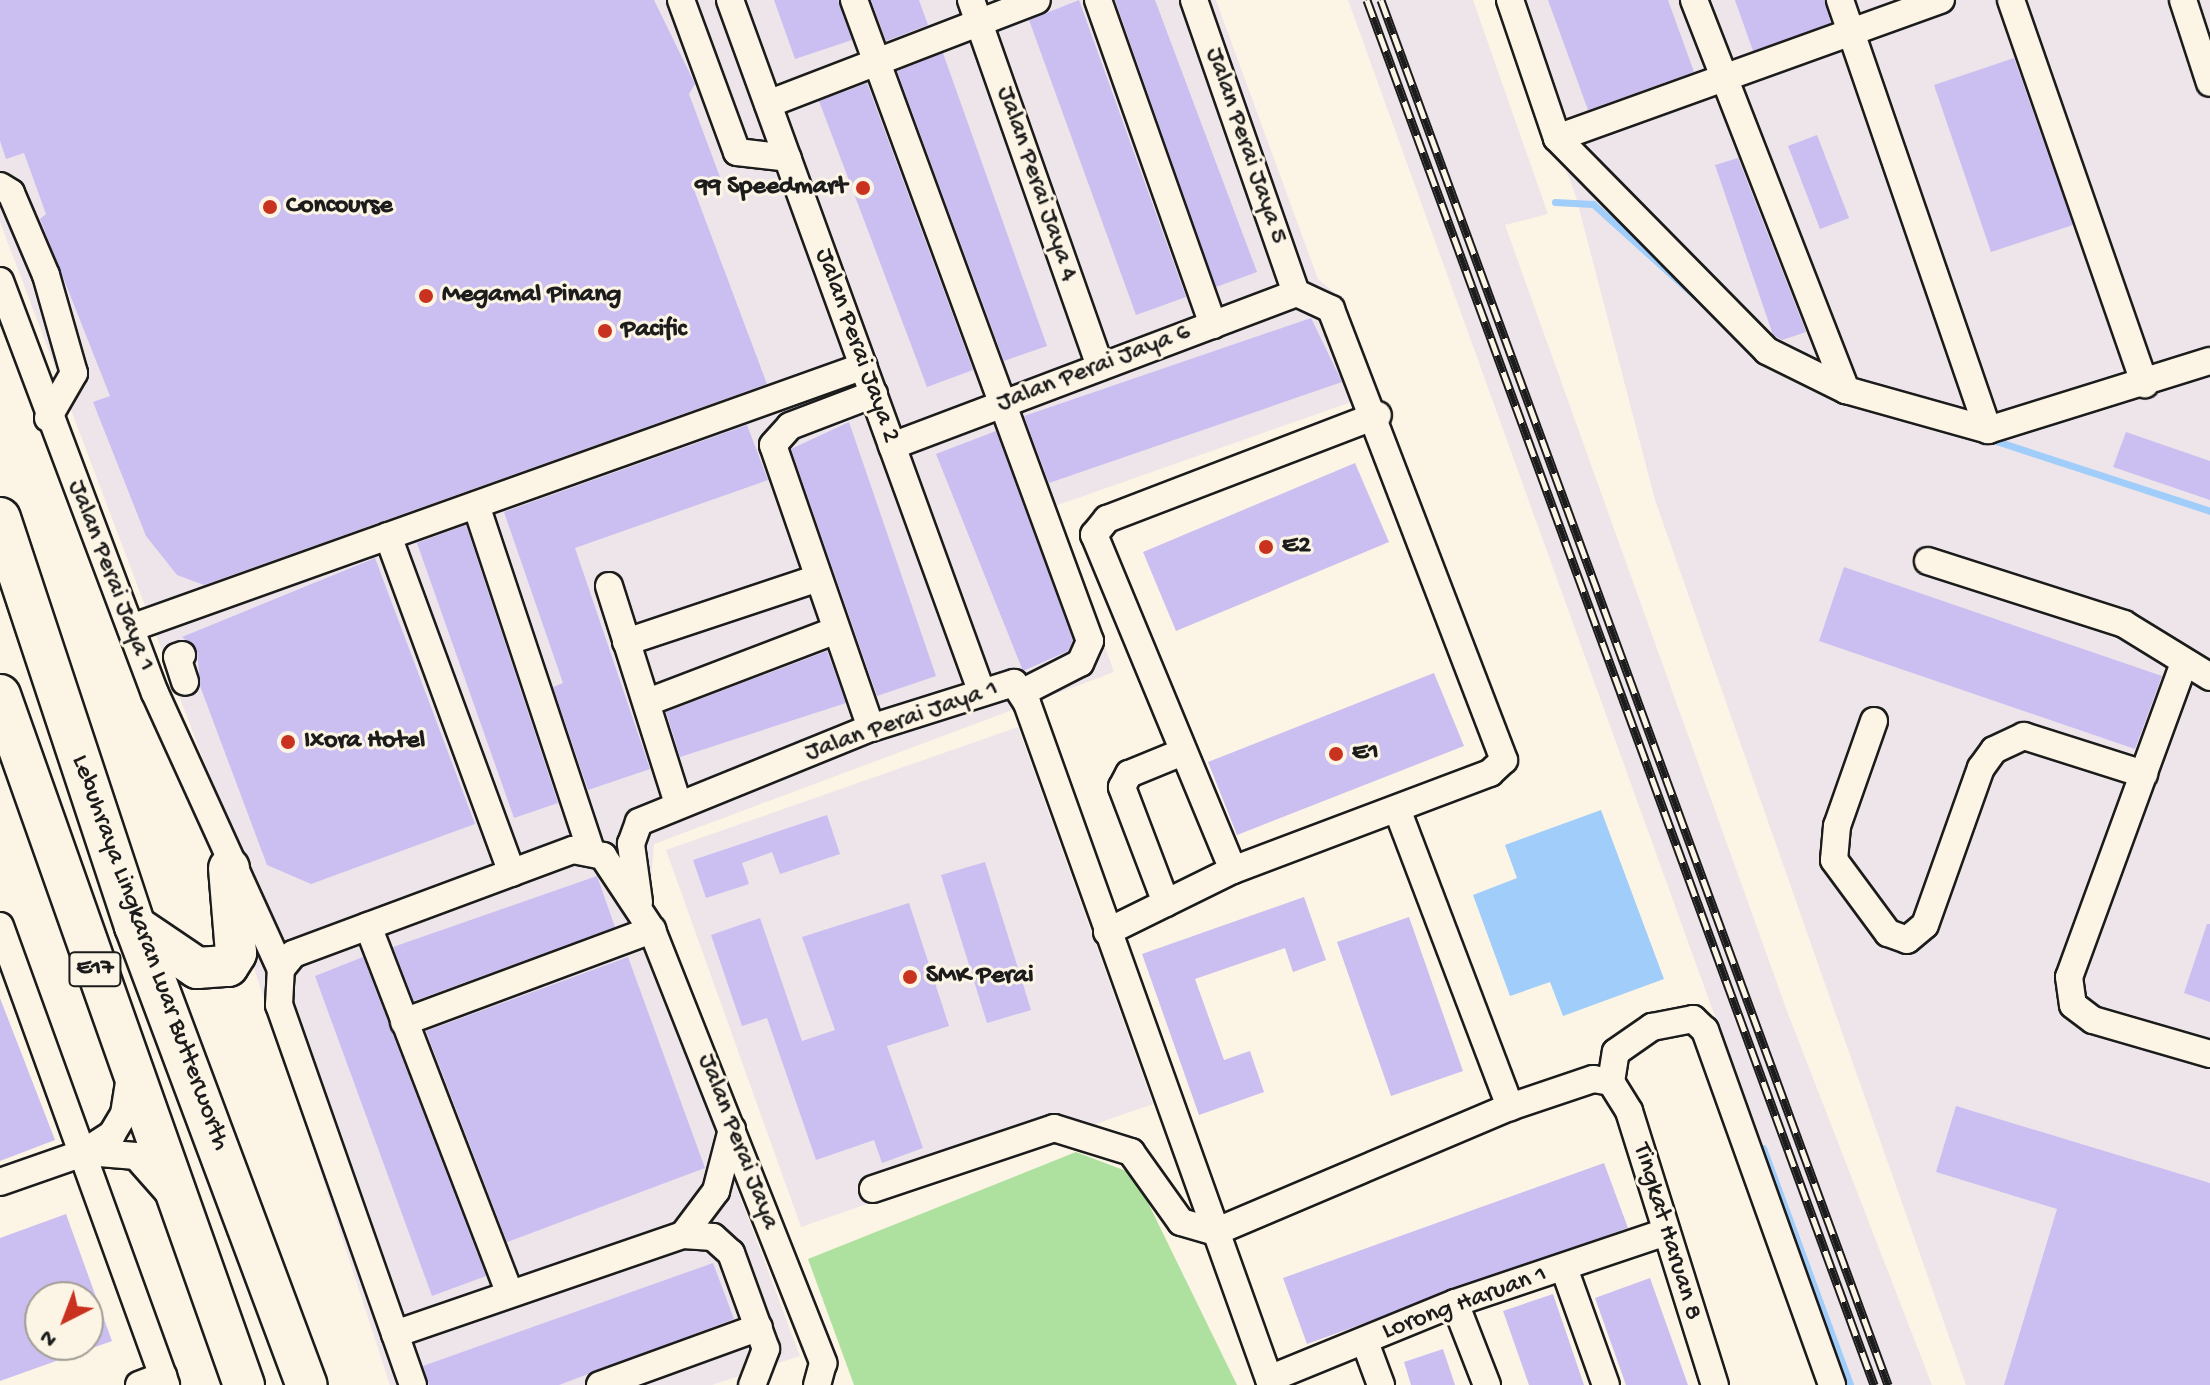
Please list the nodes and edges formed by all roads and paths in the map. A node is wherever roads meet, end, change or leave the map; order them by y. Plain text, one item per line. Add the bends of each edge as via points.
1 (681, 0) edge
2 (730, 0) edge
3 (854, 0) edge
4 (1037, 0) edge
5 (1098, 0) edge
6 (1194, 0) edge
7 (1510, 0) edge
8 (1694, 0) edge
9 (1840, 0) edge
10 (1941, 0) edge
11 (2011, 0) edge
12 (2183, 0) edge
13 (975, 11) edge
14 (1852, 33) junction
15 (876, 62) junction
16 (1720, 80) junction
17 (2210, 83) edge
18 (768, 104) junction
19 (1557, 138) junction
20 (788, 158) junction
21 (0, 186) edge
22 (0, 281) edge
23 (1296, 293) junction
24 (1213, 325) junction
25 (2210, 361) edge
26 (864, 366) junction
27 (1100, 367) junction
28 (2145, 384) junction
29 (1846, 390) junction
30 (874, 394) junction
31 (1002, 404) junction
32 (1378, 415) junction
33 (48, 418) junction
34 (1988, 430) junction
35 (892, 446) junction
36 (476, 505) junction
37 (0, 518) edge
38 (388, 536) junction
39 (1928, 561) dead end
40 (815, 579) junction
41 (609, 586) dead end
42 (131, 628) junction
43 (834, 631) junction
44 (626, 642) junction
45 (182, 655) dead end
46 (2184, 663) junction
47 (2210, 677) edge
48 (185, 682) dead end
49 (1023, 692) junction
50 (982, 693) junction
51 (0, 695) edge
52 (648, 702) junction
53 (7, 719) edge
54 (1874, 721) dead end
55 (871, 728) junction
56 (1183, 752) junction
57 (2144, 774) junction
58 (678, 803) junction
59 (1397, 809) junction
60 (591, 850) junction
61 (229, 868) junction
62 (1233, 870) junction
63 (512, 873) junction
64 (639, 902) junction
65 (1166, 903) junction
66 (0, 926) edge
67 (135, 926) junction
68 (368, 926) junction
69 (652, 930) junction
70 (1107, 932) junction
71 (281, 969) junction
72 (404, 1022) junction
73 (2210, 1054) edge
74 (131, 1071) junction
75 (1611, 1082) junction
76 (1510, 1107) junction
77 (732, 1129) junction
78 (83, 1153) junction
79 (0, 1182) edge
80 (873, 1189) dead end
81 (177, 1203) junction
82 (1215, 1232) junction
83 (1663, 1233) junction
84 (683, 1235) junction
85 (1564, 1268) junction
86 (510, 1294) junction
87 (1455, 1303) junction
88 (759, 1327) junction
89 (395, 1334) junction
90 (1365, 1342) junction
91 (823, 1378) edge
92 (156, 1382) edge
93 (1270, 1382) edge
94 (244, 1385) edge
95 (307, 1385) edge
96 (413, 1385) edge
97 (600, 1385) edge
98 (752, 1385) edge
99 (1381, 1385) edge
100 (1487, 1385) edge
101 (1606, 1385) edge
102 (1715, 1385) edge
103 (1832, 1385) edge

1 - 20 street via 737,152
2 - 18 street, Jalan Perai Jaya 2
3 - 15 street
4 - 13 street
5 - 24 street
6 - 23 street, Jalan Perai Jaya 5
7 - 19 street
8 - 16 street
9 - 14 street
10 - 14 street
11 - 28 street
12 - 17 street
13 - 15 street
13 - 27 street, Jalan Perai Jaya 4
14 - 16 street
14 - 34 street
15 - 18 street
15 - 31 street
16 - 19 street
16 - 29 street
18 - 20 street, Jalan Perai Jaya 2
19 - 29 street via 1767,351
20 - 26 street, Jalan Perai Jaya 2
21 - 33 street via 11,193 46,275 74,373
22 - 33 street, Jalan Perai Jaya 1
23 - 24 street, Jalan Perai Jaya 6
23 - 32 street via 1331,309
24 - 27 street, Jalan Perai Jaya 6
25 - 28 street
26 - 30 street, Jalan Perai Jaya 2
26 - 36 street
27 - 31 street, Jalan Perai Jaya 6
28 - 34 street
29 - 34 street
30 - 35 street, Jalan Perai Jaya 2
30 - 40 street via 790,426 773,445
31 - 35 street, Jalan Perai Jaya 6
31 - 49 street via 1090,641 1080,663
32 - 56 street via 1107,519 1094,535
32 - 59 street via 1504,760 1490,773
33 - 42 street, Jalan Perai Jaya 1
35 - 50 street, Jalan Perai Jaya 2
36 - 38 street
36 - 60 street
37 - 67 highway, Lebuhraya Lingkaran Luar Butterworth / E17
38 - 42 street
38 - 63 street
39 - 46 street via 2124,624
40 - 43 street
40 - 44 street
41 - 44 street
42 - 61 street, Jalan Perai Jaya 1
43 - 52 street
43 - 55 street
44 - 52 street
45 - 48 street via 177,657
46 - 47 street
46 - 57 street
49 - 50 street, Jalan Perai Jaya 1 via 1014,683
49 - 70 street, Jalan Perai Jaya 1
50 - 55 street, Jalan Perai Jaya 1
51 - 53 highway, Lebuhraya Lingkaran Luar Butterworth / E17
52 - 58 street
53 - 74 highway, Lebuhraya Lingkaran Luar Butterworth / E17
54 - 57 street via 1837,826 1834,860 1888,933 1907,940 1925,925 1981,768 1994,750 2024,736
55 - 58 street, Jalan Perai Jaya 1
56 - 62 street
56 - 65 street via 1129,774 1122,787
57 - 73 street via 2069,977 2073,1005 2093,1020
58 - 64 street, Jalan Perai Jaya 1 via 639,822 631,844
59 - 62 street
59 - 76 street
60 - 63 street
60 - 64 street
61 - 67 highway via 236,953 228,966 197,968
61 - 71 street
62 - 65 street
63 - 68 street
64 - 69 street, Jalan Perai Jaya
65 - 70 street
66 - 78 street
67 - 95 highway, Lebuhraya Lingkaran Luar Butterworth / E17
68 - 71 street via 293,954
68 - 72 street
69 - 72 street
69 - 77 street, Jalan Perai Jaya
70 - 82 street, Jalan Perai Jaya 1
71 - 89 street via 279,1005
72 - 86 street
74 - 78 street via 120,1125
74 - 81 highway, Lebuhraya Lingkaran Luar Butterworth / E17
75 - 76 street via 1593,1079
75 - 83 street, Tingkat Haruan 8 via 1629,1111
75 - 103 street via 1616,1052 1652,1027 1693,1019 1705,1030
76 - 82 street
77 - 84 street via 716,1191
77 - 91 street, Jalan Perai Jaya
78 - 79 street
78 - 81 street via 136,1156
78 - 92 street
80 - 82 street via 1054,1128 1131,1152 1181,1222
81 - 94 highway, Lebuhraya Lingkaran Luar Butterworth / E17
82 - 93 street, Jalan Perai Jaya 1
83 - 85 street, Lorong Haruan 1
83 - 102 street, Tingkat Haruan 8
84 - 86 street
84 - 88 street via 724,1243
85 - 87 street, Lorong Haruan 1
85 - 101 street
86 - 89 street
87 - 90 street, Lorong Haruan 1
87 - 100 street
88 - 97 street
88 - 98 street via 764,1365
89 - 96 street
90 - 93 street, Lorong Haruan 1
90 - 99 street

